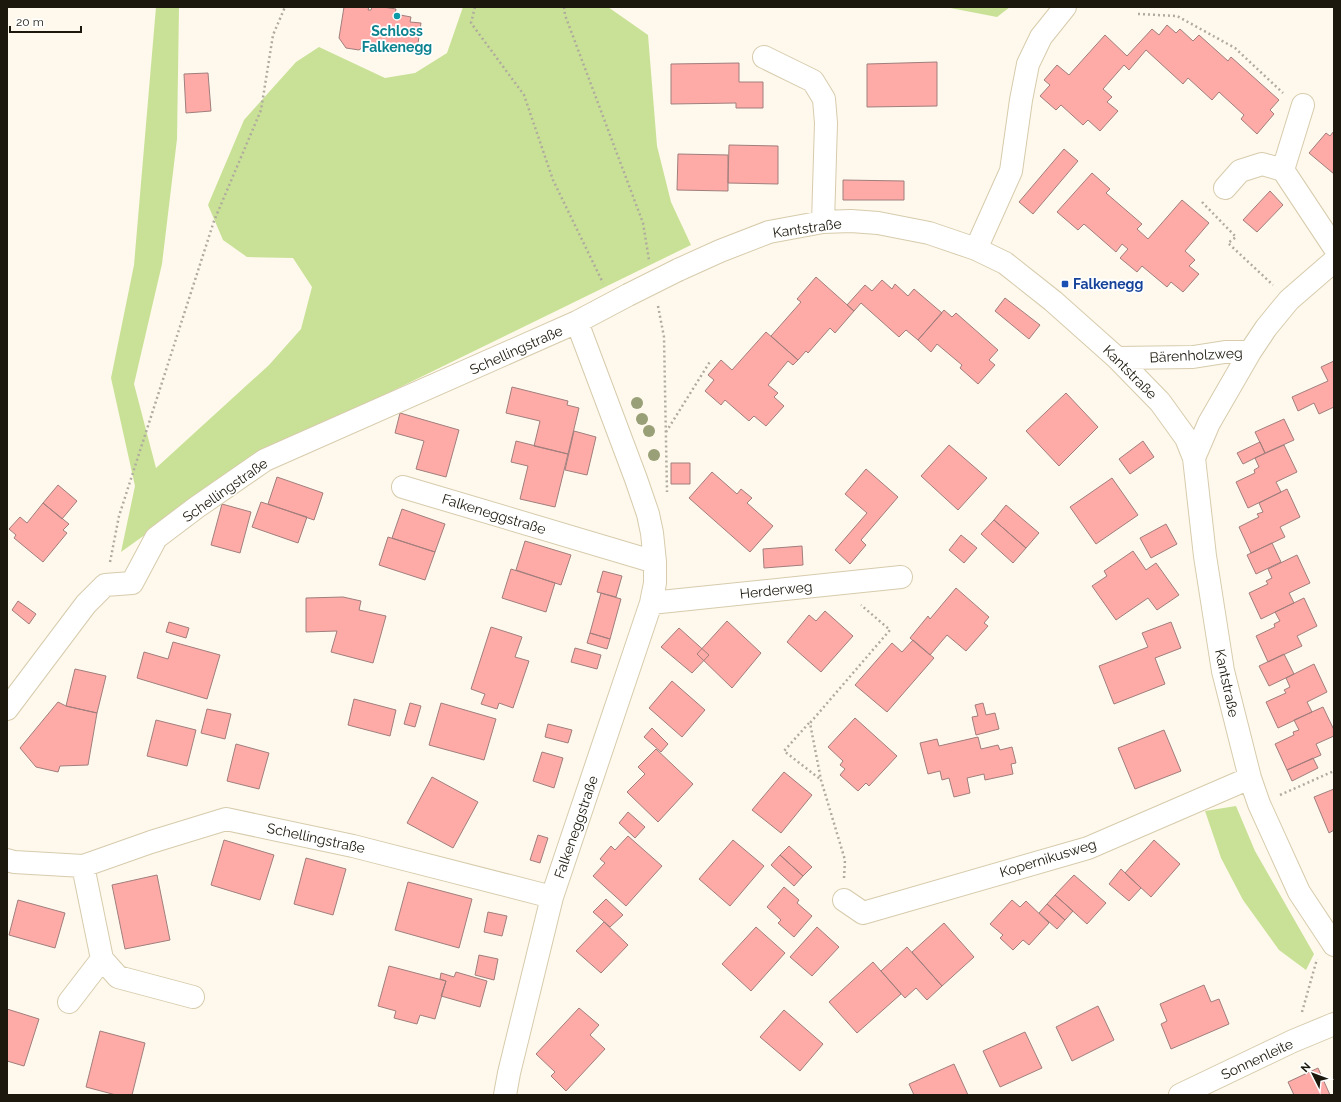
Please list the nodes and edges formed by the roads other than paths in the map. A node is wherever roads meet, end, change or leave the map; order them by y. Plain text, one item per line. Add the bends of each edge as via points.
1 (1065, 7) edge
2 (764, 56) dead end
3 (1302, 107) road end
4 (1282, 170) junction
5 (1225, 188) dead end
6 (823, 222) junction
7 (1334, 247) edge
8 (976, 249) junction
9 (1334, 261) edge
10 (577, 322) junction
11 (1250, 352) junction
12 (1117, 358) junction
13 (1194, 458) junction
14 (403, 487) dead end
15 (654, 562) junction
16 (901, 578) dead end
17 (650, 603) junction
18 (7, 709) edge
19 (1250, 778) junction
20 (7, 860) edge
21 (83, 866) junction
22 (552, 897) junction
23 (844, 900) road end
24 (1329, 938) edge
25 (102, 959) junction
26 (193, 997) dead end
27 (69, 1002) dead end
28 (1334, 1024) edge
29 (505, 1095) edge
30 (1180, 1095) edge

1 - 8 street via 1041,37 1028,64 1011,171
2 - 6 street via 813,81 824,99 826,122
3 - 4 street
4 - 5 street via 1262,164 1240,171
4 - 7 street
6 - 8 street, Kantstraße via 878,223 904,227
6 - 10 street, Kantstraße, bridge via 769,232 720,251
8 - 12 street, Kantstraße via 1004,263 1024,278
9 - 11 street, Bärenholzweg via 1289,300
10 - 15 street, Falkeneggstraße via 645,507 652,533
10 - 18 street, Schellingstraße via 265,460 156,538 132,583 105,585 86,604
11 - 12 street, Bärenholzweg via 1225,352 1193,357
11 - 13 street, Bärenholzweg via 1209,423
12 - 13 street, Kantstraße via 1160,402 1186,438
13 - 19 street, Kantstraße via 1222,671
14 - 15 street, Falkeneggstraße
15 - 17 street, Falkeneggstraße via 655,583
16 - 17 street, Herderweg
17 - 22 street, Falkeneggstraße
19 - 23 street, Kopernikusweg via 1088,848 863,913
19 - 24 street, Kantstraße via 1299,892
20 - 21 street, Schellingstraße
21 - 22 street, Schellingstraße via 226,819 353,846
21 - 25 street
22 - 29 street, Falkeneggstraße
25 - 26 street via 118,977
25 - 27 street
28 - 30 street, Sonnenleite

